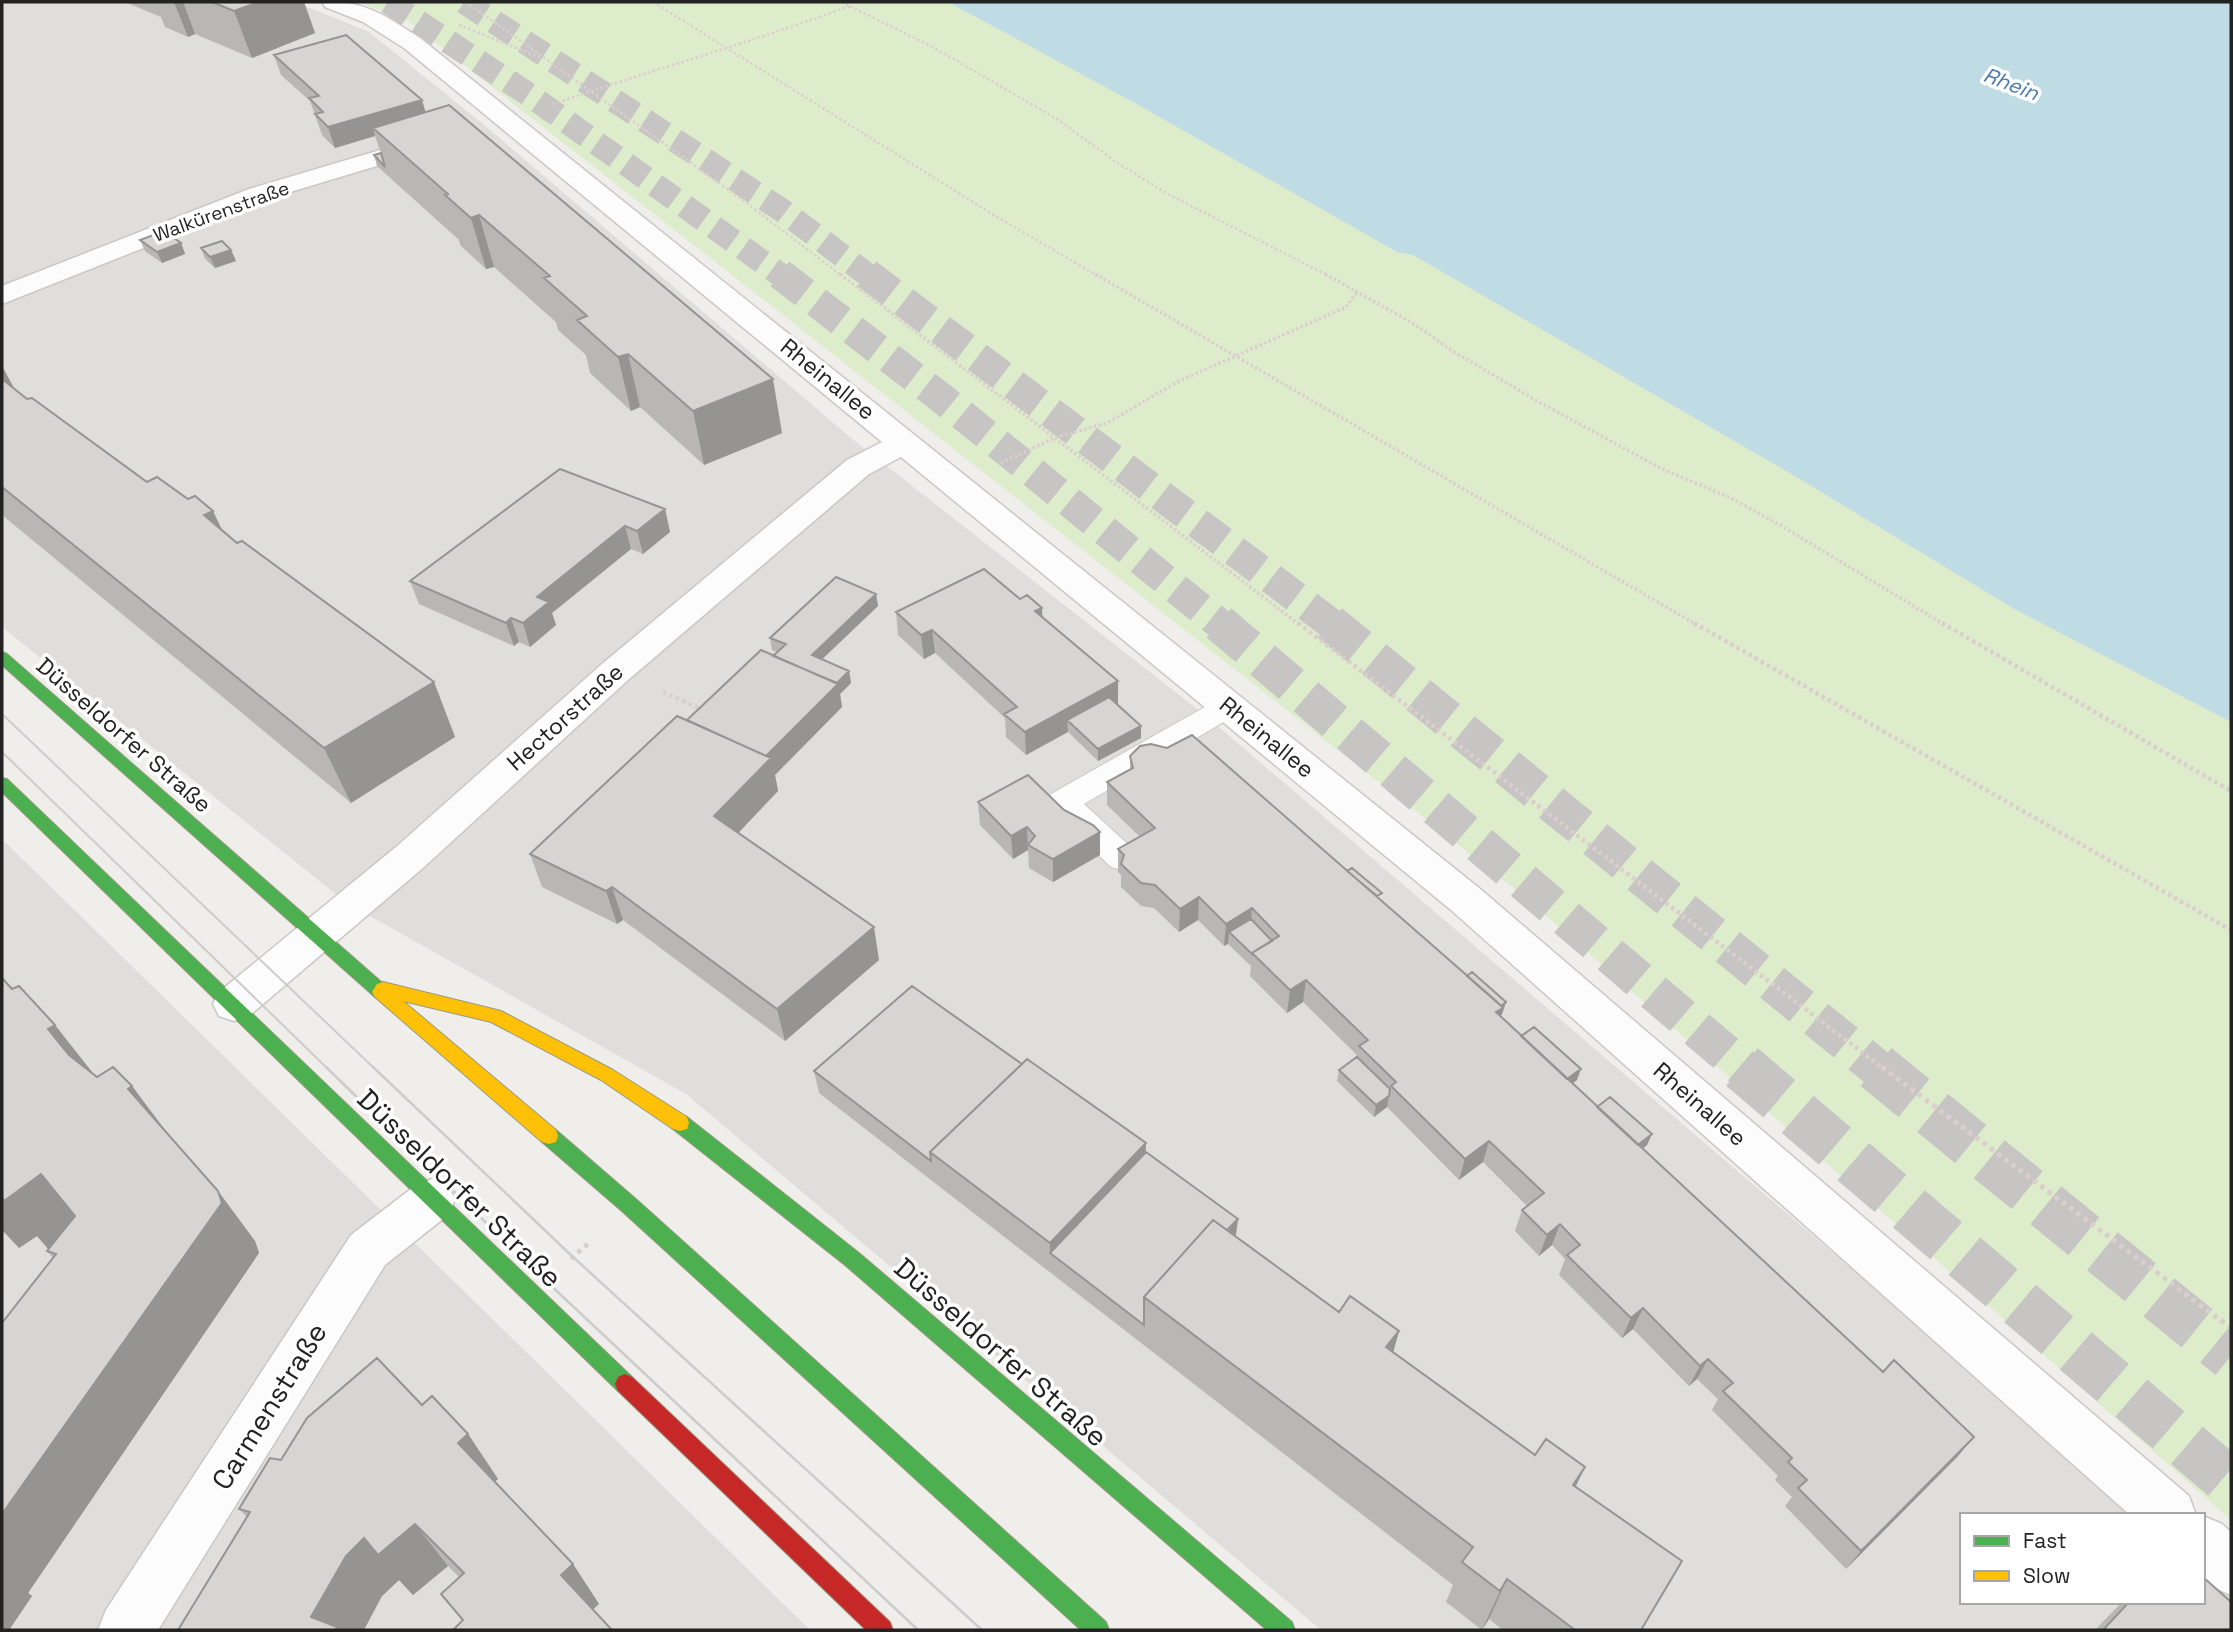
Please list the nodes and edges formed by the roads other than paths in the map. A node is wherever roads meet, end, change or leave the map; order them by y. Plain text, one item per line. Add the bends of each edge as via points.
1 (332, 2) edge
2 (445, 137) edge
3 (2, 296) edge
4 (905, 442) junction
5 (2, 657) edge
6 (1229, 706) junction
7 (2, 783) edge
8 (1122, 858) edge
9 (317, 936) junction
10 (374, 986) junction
11 (234, 1004) junction
12 (432, 1200) junction
13 (2169, 1513) edge
14 (2205, 1545) edge
15 (2231, 1568) edge
16 (126, 1630) edge
17 (882, 1630) edge
18 (1098, 1630) edge
19 (1284, 1630) edge

1 - 4 street, Rheinallee via 372,17 412,43
2 - 3 street, Walkürenstraße via 258,194
4 - 6 street, Rheinallee
4 - 9 street, Hectorstraße via 858,467 615,672
5 - 9 main road, Düsseldorfer Straße
6 - 8 lane via 1062,802
6 - 13 street, Rheinallee via 1475,908
7 - 11 main road, Düsseldorfer Straße
9 - 10 main road, Düsseldorfer Straße
9 - 11 street, Hectorstraße
10 - 18 main road, Düsseldorfer Straße via 630,1206
10 - 19 main road, Düsseldorfer Straße via 495,1016 607,1075 690,1130 852,1259
11 - 12 main road, Düsseldorfer Straße
12 - 16 street, Carmenstraße via 368,1250
12 - 17 main road, Düsseldorfer Straße
14 - 15 street

